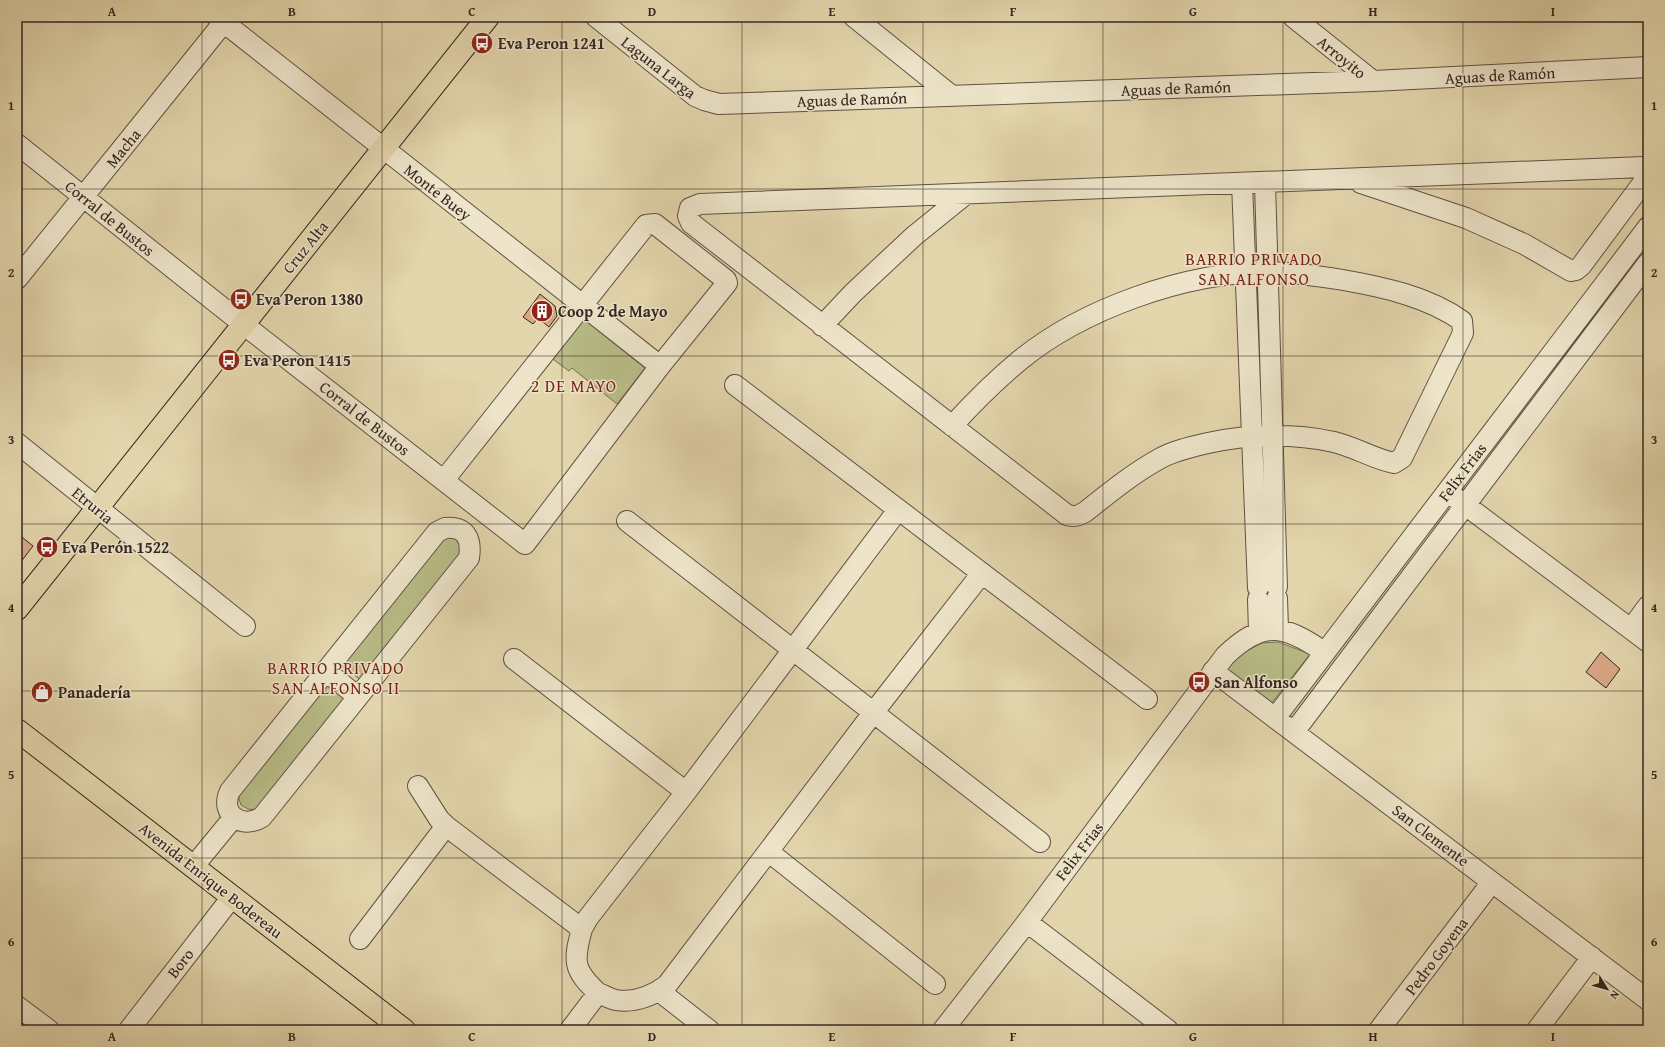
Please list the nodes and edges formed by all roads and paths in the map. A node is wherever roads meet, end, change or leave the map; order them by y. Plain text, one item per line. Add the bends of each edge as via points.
1 (488, 17) edge
2 (596, 17) edge
3 (854, 17) edge
4 (1293, 17) edge
5 (223, 19) edge
6 (1648, 67) edge
7 (1373, 81) junction
8 (952, 96) junction
9 (704, 100) joint
10 (17, 144) edge
11 (383, 149) junction
12 (1648, 169) edge
13 (1648, 176) edge
14 (1349, 178) junction
15 (1242, 183) junction
16 (1265, 183) junction
17 (966, 194) junction
18 (83, 197) junction
19 (1648, 226) edge
20 (1648, 264) edge
21 (1267, 272) junction
22 (1245, 273) junction
23 (17, 279) edge
24 (583, 305) junction
25 (243, 324) junction
26 (822, 326) junction
27 (660, 366) junction
28 (735, 385) dead end
29 (952, 426) junction
30 (1272, 434) junction
31 (1252, 435) junction
32 (17, 443) edge
33 (444, 480) junction
34 (1447, 491) junction
35 (1466, 505) junction
36 (97, 508) junction
37 (898, 510) junction
38 (627, 521) dead end
39 (982, 574) junction
40 (1267, 593) junction
41 (1648, 606) edge
42 (17, 609) edge
43 (245, 626) dead end
44 (1631, 629) junction
45 (1268, 631) junction
46 (1648, 642) edge
47 (792, 650) junction
48 (1324, 652) junction
49 (514, 658) dead end
50 (326, 671) junction
51 (1214, 671) junction
52 (358, 697) junction
53 (1147, 699) dead end
54 (873, 713) junction
55 (1276, 717) junction
56 (17, 730) edge
57 (1294, 732) junction
58 (418, 786) dead end
59 (686, 792) junction
60 (234, 817) junction
61 (446, 826) junction
62 (1040, 842) dead end
63 (768, 852) junction
64 (193, 867) junction
65 (1492, 882) junction
66 (232, 897) junction
67 (1027, 922) junction
68 (582, 929) junction
69 (360, 939) dead end
70 (1592, 957) junction
71 (935, 984) dead end
72 (659, 991) junction
73 (598, 993) junction
74 (1648, 1000) edge
75 (17, 1006) edge
76 (392, 1026) edge
77 (49, 1030) edge
78 (129, 1030) edge
79 (570, 1030) edge
80 (709, 1030) edge
81 (943, 1030) edge
82 (1168, 1030) edge
83 (1379, 1030) edge
84 (1537, 1030) edge

1 - 11 main road, Cruz Alta
2 - 9 street, Laguna Larga via 695,96
3 - 8 street
4 - 7 street, Arroyito
5 - 11 street, Monte Buey
5 - 18 street, Macha
6 - 7 street, Aguas de Ramón
7 - 8 street, Aguas de Ramón
8 - 9 street, Aguas de Ramón via 719,104
10 - 18 street, Corral de Bustos
11 - 24 street, Monte Buey
11 - 25 main road, Cruz Alta
12 - 14 street via 1644,167
13 - 14 street via 1581,266 1571,271 1524,244 1466,218
14 - 16 street
15 - 16 street
15 - 17 street
15 - 22 street
16 - 21 street
17 - 26 street via 914,236
17 - 26 street via 700,204 690,208 688,216 691,223
18 - 23 street, Macha
18 - 25 street, Corral de Bustos
19 - 34 street, Felix Frias
20 - 35 street, Felix Frias
21 - 22 street
21 - 30 street
21 - 30 street via 1311,275 1389,290 1454,316 1462,321 1463,328 1400,460 1389,462 1334,442
22 - 29 street via 1167,288 1104,310 1074,325 1020,360 996,380
22 - 31 street
24 - 27 street, Monte Buey
24 - 27 street via 650,223 655,224 726,280 727,283
24 - 33 street
25 - 33 street, Corral de Bustos
25 - 36 main road, Cruz Alta
26 - 29 street
27 - 33 street, Corral de Bustos via 525,544
28 - 37 street
29 - 31 street via 1067,515 1072,516 1085,512 1127,478 1160,458 1191,447
30 - 31 street
30 - 40 street
31 - 40 street
32 - 36 street, Etruria
34 - 35 street
34 - 48 street, Felix Frias
35 - 44 street
35 - 57 street, Felix Frias
36 - 42 main road, Cruz Alta
36 - 43 street, Etruria
37 - 39 street
37 - 47 street
38 - 47 street
39 - 53 street
39 - 54 street
40 - 45 street
41 - 44 street
44 - 46 street
45 - 48 street via 1298,636
45 - 51 street, Felix Frias via 1237,644
47 - 54 street
47 - 59 street
48 - 55 street, Felix Frias
49 - 59 street
50 - 52 street
50 - 52 street via 437,532 445,528 454,528 464,532 470,541 469,558
50 - 60 street via 230,791 227,807
51 - 55 street, San Clemente
51 - 67 street, Felix Frias
52 - 60 street via 262,817 245,822
54 - 62 street
54 - 63 street
55 - 57 street, San Clemente
56 - 64 main road, Avenida Enrique Bodereau
57 - 65 street, San Clemente
58 - 61 street
59 - 68 street
60 - 64 street
61 - 68 street
61 - 69 street
63 - 71 street
63 - 72 street via 667,985
64 - 66 main road, Avenida Enrique Bodereau
65 - 70 street, San Clemente
65 - 83 street, Pedro Goyena
66 - 76 main road, Avenida Enrique Bodereau
66 - 78 street, Boro
67 - 81 street, Felix Frias
67 - 82 street
68 - 73 street via 576,957 578,969 585,982
70 - 74 street, San Clemente
70 - 84 street
72 - 73 street via 629,1000 615,1000
72 - 80 street
73 - 79 street
75 - 77 street

